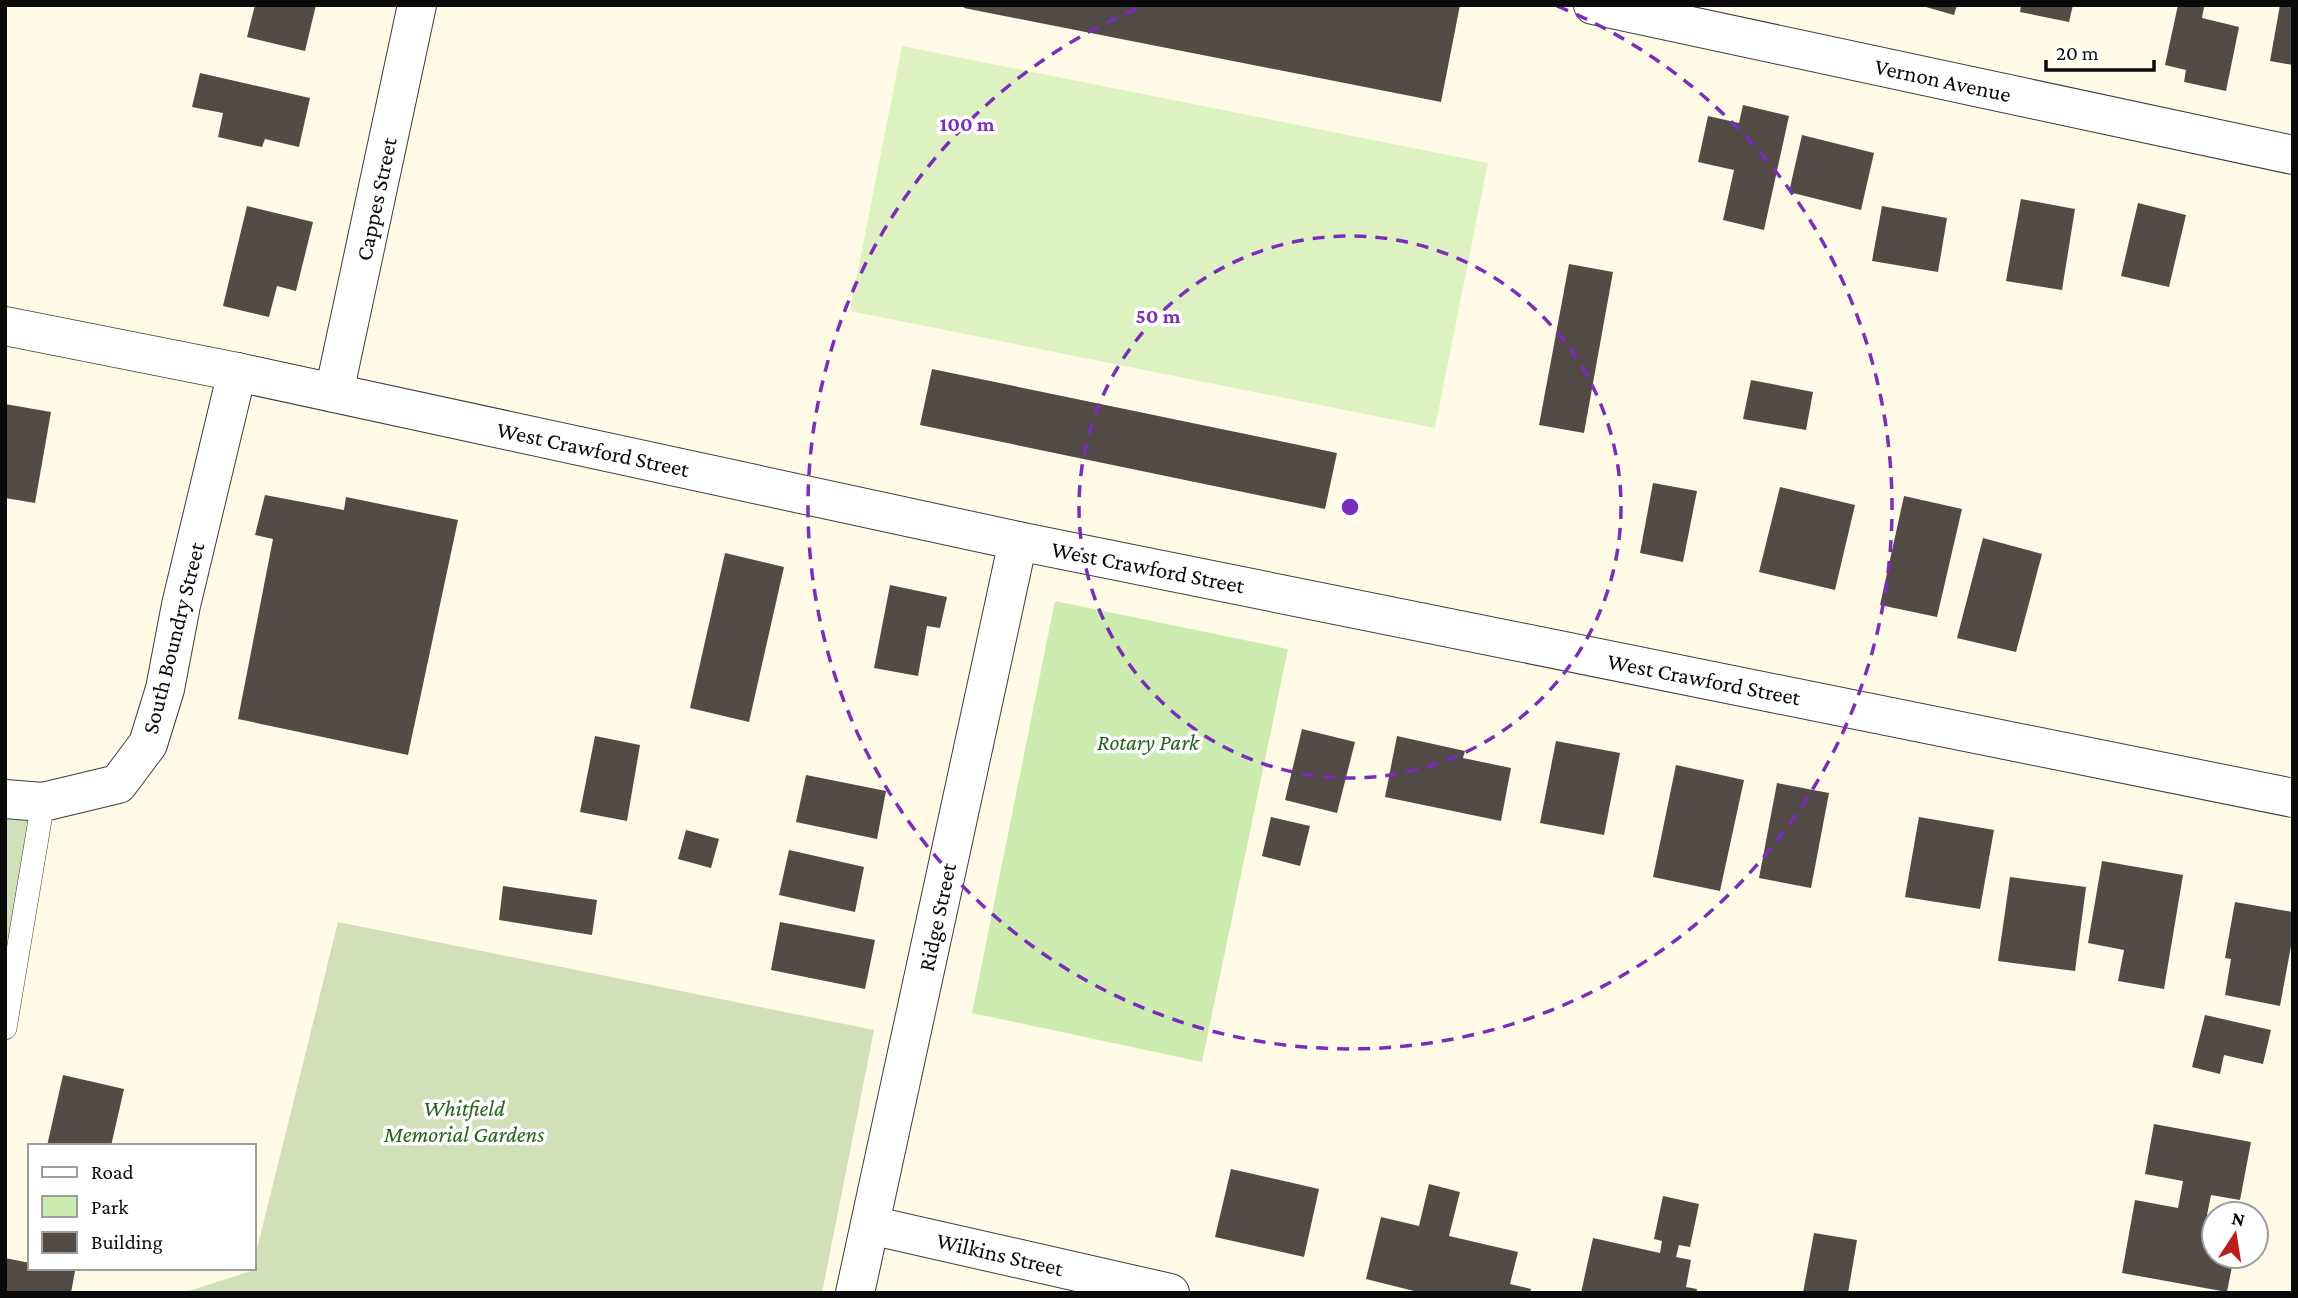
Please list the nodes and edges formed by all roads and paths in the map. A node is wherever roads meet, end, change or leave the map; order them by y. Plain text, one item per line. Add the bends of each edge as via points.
1 (417, 5) edge
2 (1593, 5) edge
3 (2293, 155) edge
4 (5, 326) edge
5 (237, 372) junction
6 (334, 393) junction
7 (1018, 541) junction
8 (2293, 798) edge
9 (5, 799) edge
10 (43, 803) junction
11 (5, 1028) edge
12 (870, 1225) junction
13 (855, 1293) edge
14 (1170, 1293) edge

1 - 6 street, Cappes Street
2 - 3 street, Vernon Avenue
4 - 5 street, West Crawford Street
5 - 6 street, West Crawford Street
5 - 10 street, South Boundry Street via 181,605 166,689 148,744 118,783
6 - 7 street, West Crawford Street
7 - 8 street, West Crawford Street
7 - 12 street, Ridge Street
9 - 10 street, South Boundry Street
10 - 11 lane
12 - 13 street, Ridge Street
12 - 14 street, Wilkins Street

